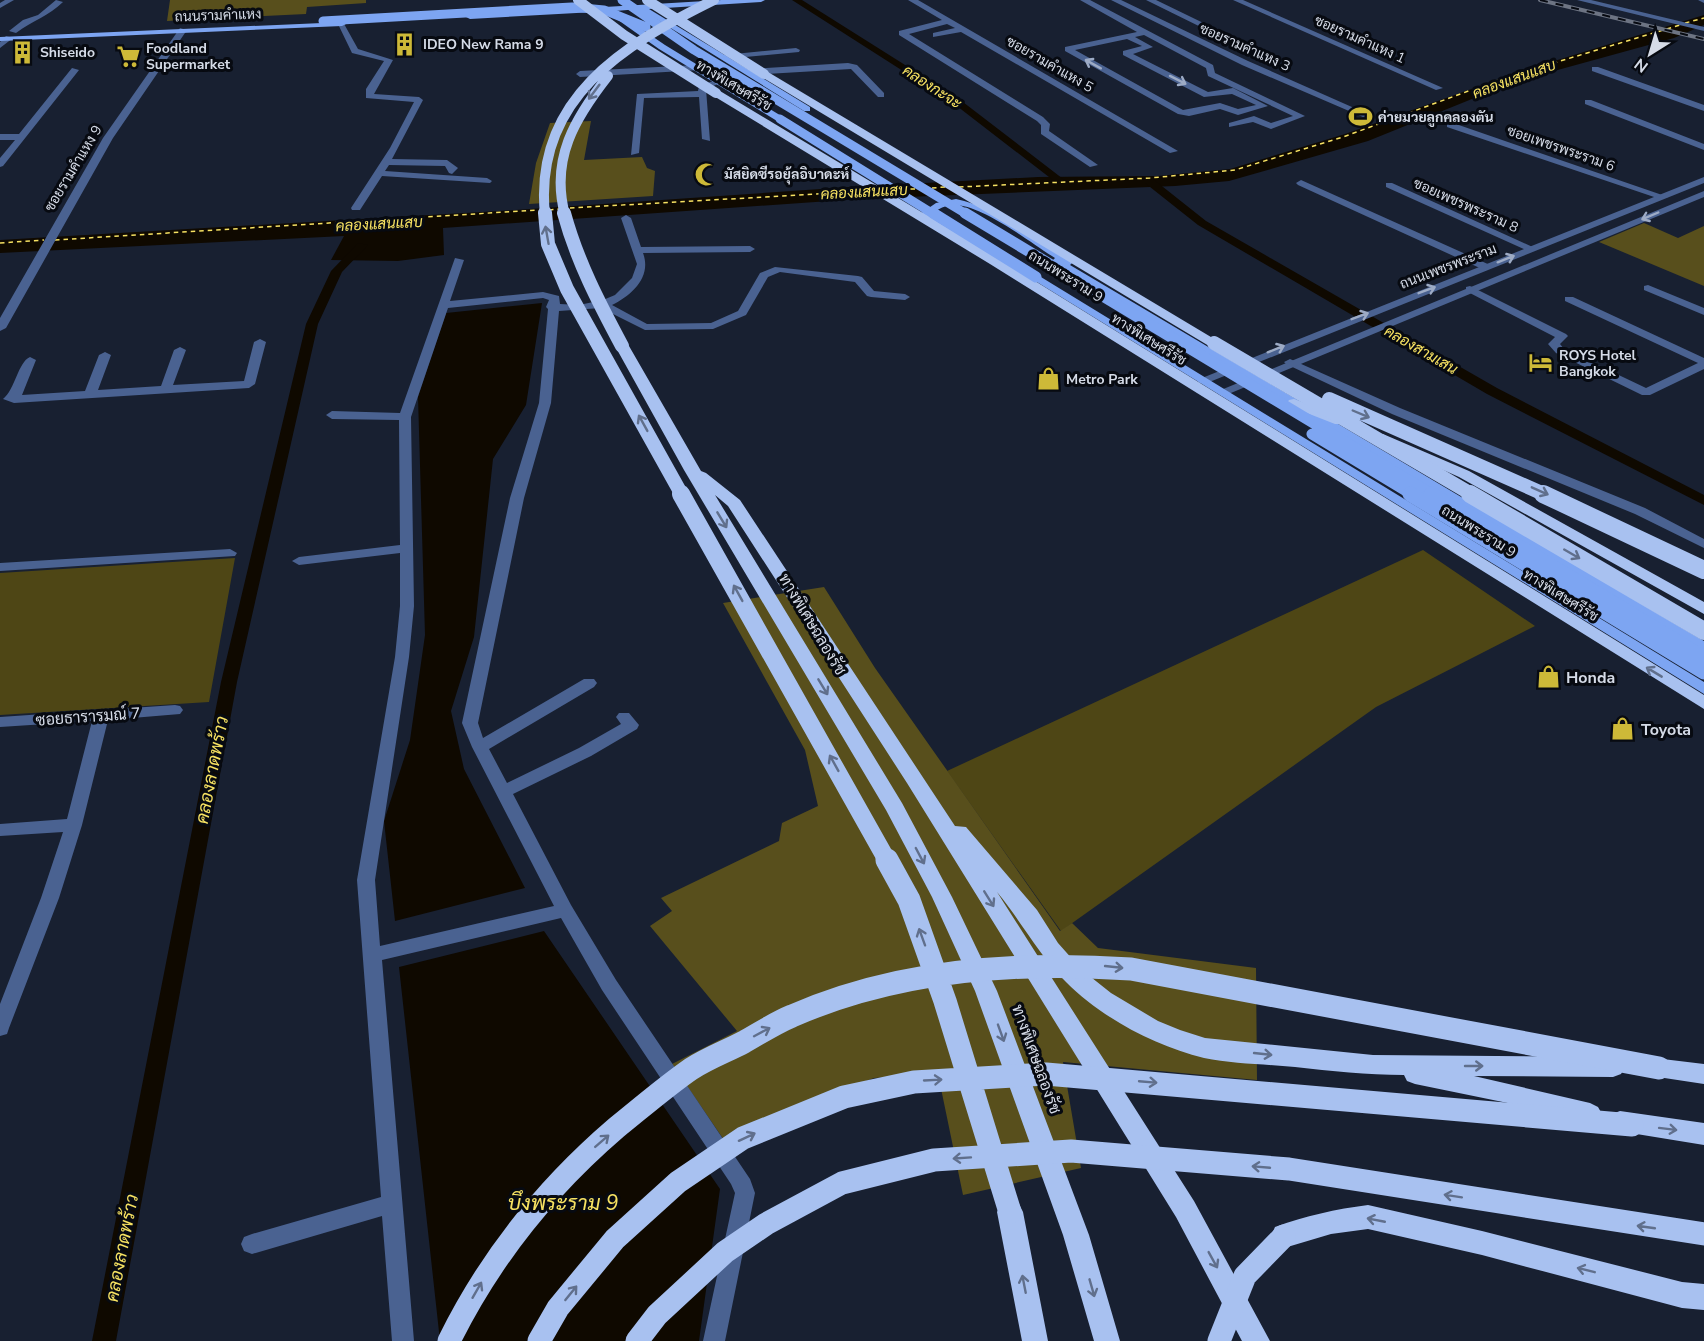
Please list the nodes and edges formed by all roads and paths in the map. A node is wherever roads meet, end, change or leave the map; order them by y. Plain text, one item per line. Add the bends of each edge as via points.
1 (10, 0) edge
2 (569, 0) edge
3 (578, 0) edge
4 (622, 0) edge
5 (632, 0) edge
6 (714, 0) edge
7 (728, 0) edge
8 (759, 0) edge
9 (912, 0) edge
10 (1084, 0) edge
11 (1115, 0) edge
12 (1150, 0) edge
13 (1237, 0) edge
14 (1581, 0) edge
15 (1594, 0) edge
16 (598, 1) edge
17 (59, 2) dead end
18 (646, 2) edge
19 (609, 5) edge
20 (680, 5) junction
21 (0, 6) edge
22 (558, 9) junction
23 (1656, 16) junction
24 (656, 17) junction
25 (949, 21) junction
26 (340, 24) junction
27 (632, 27) junction
28 (646, 27) junction
29 (1704, 28) edge
30 (94, 29) junction
31 (215, 29) junction
32 (963, 29) junction
33 (183, 30) junction
34 (1146, 32) junction
35 (0, 33) edge
36 (1220, 33) dead end
37 (7, 36) edge
38 (936, 36) dead end
39 (1128, 36) junction
40 (1113, 39) junction
41 (0, 46) edge
42 (796, 50) dead end
43 (1136, 50) junction
44 (721, 57) junction
45 (697, 68) junction
46 (1596, 69) dead end
47 (75, 70) dead end
48 (745, 72) junction
49 (580, 75) dead end
50 (719, 82) junction
51 (1439, 88) dead end
52 (701, 94) junction
53 (881, 95) dead end
54 (1588, 102) dead end
55 (1704, 108) edge
56 (1366, 116) dead end
57 (1232, 125) dead end
58 (1450, 125) dead end
59 (0, 137) edge
60 (22, 137) junction
61 (706, 139) dead end
62 (1704, 147) edge
63 (1173, 151) dead end
64 (634, 153) dead end
65 (386, 162) junction
66 (0, 164) edge
67 (1093, 165) dead end
68 (452, 171) dead end
69 (378, 173) junction
70 (1704, 180) edge
71 (487, 181) dead end
72 (1301, 183) dead end
73 (1389, 185) dead end
74 (1704, 194) edge
75 (1664, 197) junction
76 (356, 208) dead end
77 (626, 218) dead end
78 (750, 249) dead end
79 (1532, 249) junction
80 (638, 250) junction
81 (459, 260) dead end
82 (1486, 267) junction
83 (1452, 281) junction
84 (1648, 288) dead end
85 (1470, 289) junction
86 (1110, 293) junction
87 (905, 297) dead end
88 (1569, 299) dead end
89 (1078, 303) junction
90 (445, 305) junction
91 (604, 305) junction
92 (552, 307) junction
93 (1704, 312) edge
94 (3, 317) edge
95 (0, 328) edge
96 (260, 342) dead end
97 (1214, 343) junction
98 (180, 350) dead end
99 (105, 355) dead end
100 (30, 360) dead end
101 (1704, 363) edge
102 (1284, 365) junction
103 (1234, 367) junction
104 (1253, 378) junction
105 (1203, 380) junction
106 (1269, 387) junction
107 (166, 389) junction
108 (1222, 392) junction
109 (90, 394) junction
110 (6, 400) edge
111 (1294, 403) junction
112 (332, 415) dead end
113 (405, 417) junction
114 (1501, 453) junction
115 (692, 470) junction
116 (1464, 474) junction
117 (1704, 544) edge
118 (407, 548) junction
119 (230, 553) dead end
120 (299, 561) dead end
121 (0, 567) edge
122 (1704, 570) edge
123 (1704, 609) edge
124 (1704, 631) edge
125 (1704, 648) edge
126 (1704, 658) edge
127 (1704, 672) edge
128 (589, 683) dead end
129 (1704, 689) edge
130 (1704, 703) edge
131 (175, 710) dead end
132 (101, 715) junction
133 (624, 717) dead end
134 (0, 722) edge
135 (480, 747) junction
136 (914, 778) junction
137 (503, 792) junction
138 (74, 825) junction
139 (0, 830) edge
140 (565, 910) junction
141 (372, 955) junction
142 (0, 1028) edge
143 (1373, 1065) junction
144 (1659, 1068) junction
145 (1704, 1074) edge
146 (1632, 1125) junction
147 (1704, 1134) edge
148 (391, 1204) junction
149 (1704, 1234) edge
150 (252, 1244) dead end
151 (1704, 1298) edge
152 (403, 1341) edge
153 (449, 1341) edge
154 (539, 1341) edge
155 (637, 1341) edge
156 (714, 1341) edge
157 (1035, 1341) edge
158 (1107, 1341) edge
159 (1220, 1341) edge
160 (1257, 1341) edge

1 - 21 street
2 - 22 main road
130 -> 3 highway, ทางพิเศษศรีรัช, bridge via 994,261 668,64
4 - 126 main road, ถนนพระราม 9, bridge via 694,50
5 - 16 main road, ถนนรามคำแหง
5 - 18 main road, ถนนพระราม 9
157 -> 6 highway, bridge via 1010,1212 945,1001 909,900 567,289 547,240 544,165 558,122 581,87 658,29
7 -> 115 highway, ทางพิเศษฉลองรัช, bridge via 666,33 609,75 574,123 561,164 561,199 570,240 617,336
8 - 20 main road, ถนนรามคำแหง
9 - 25 street, ซอยรามคำแหง 5
10 - 34 street
11 - 56 street, ซอยรามคำแหง 3
12 - 36 street
13 - 51 street, ซอยรามคำแหง 1
14 - 23 street
15 - 23 street
16 - 19 main road, ถนนพระราม 9
16 - 22 main road, ถนนรามคำแหง
17 - 37 street
18 - 19 main road, ถนนรามคำแหง
18 - 20 main road, ถนนรามคำแหง
18 - 24 main road, ถนนพระราม 9
18 - 97 highway, ทางพิเศษศรีรัช, bridge
19 - 22 main road, ถนนรามคำแหง
19 - 27 main road, ถนนพระราม 9
19 - 28 main road, ถนนพระราม 9, bridge
20 - 24 main road via 665,9
22 - 26 main road, ถนนรามคำแหง
22 - 27 main road
22 - 30 main road, ถนนรามคำแหง
23 - 29 street
24 - 44 main road, ถนนพระราม 9
25 - 32 street, ซอยรามคำแหง 5
25 - 67 street via 902,33 1040,119 1046,124 1044,132
26 - 31 main road, ถนนรามคำแหง
26 - 65 street via 355,51 389,60 369,96 419,100
27 - 45 main road, ถนนพระราม 9
28 - 31 main road, bridge via 616,13 581,7
28 - 127 main road, ถนนพระราม 9, bridge
30 - 35 main road, ถนนรามคำแหง
30 - 37 main road, ถนนรามคำแหง
31 - 33 main road, ถนนรามคำแหง
32 - 38 street
32 - 63 street, ซอยรามคำแหง 5
33 - 37 main road, ถนนรามคำแหง
33 - 94 street, ซอยรามคำแหง 9 via 108,138
34 - 39 street
34 - 57 street via 1210,67 1211,74 1301,116 1271,126 1254,119
35 - 37 main road, ถนนรามคำแหง
37 - 41 street
39 - 40 street
39 - 43 street via 1149,47
40 - 43 street
43 -> 40 street via 1126,53 1207,95 1233,91 1264,106 1238,112 1220,106 1181,112 1068,49
42 - 44 street
44 - 48 main road, ถนนพระราม 9
45 - 49 street
45 - 50 main road, ถนนพระราม 9
46 - 55 street
47 - 60 street
48 - 53 street via 854,67
48 - 86 main road, ถนนพระราม 9
50 - 52 street via 702,88
50 - 89 main road, ถนนพระราม 9, bridge
52 - 61 street
52 - 64 street via 640,96
54 - 62 street
58 - 75 street, ซอยเพชรพระราม 6
59 - 60 street
60 - 66 street
65 - 68 street via 447,163
65 - 69 street
69 - 71 street
69 - 76 street
70 - 75 street, ถนนเพชรพระราม
72 - 82 street
73 - 79 street, ซอยเพชรพระราม 8
74 -> 85 street, ถนนเพชรพระราม
75 - 79 street, ถนนเพชรพระราม
77 - 80 street
78 - 80 street
82 -> 79 street, ถนนเพชรพระราม
80 - 91 street via 642,264 634,282
81 - 90 street
82 - 83 street, ถนนเพชรพระราม
83 - 85 street
103 -> 83 street, ถนนเพชรพระราม
84 - 93 street
85 - 101 street via 1562,336 1554,344 1560,351 1646,392
85 - 102 street, ถนนเพชรพระราม
86 - 89 main road via 1079,268 974,206 943,204 926,214 928,219 1036,286
86 - 103 main road, ถนนพระราม 9
87 - 91 street via 871,294 858,279 843,275 779,269 764,275 742,313 713,326 645,327
88 - 101 street
89 - 105 main road, ถนนพระราม 9
90 - 92 street via 549,295 555,298
90 - 113 street
91 - 92 street via 583,309
92 - 135 street via 545,403 517,498 470,723
94 - 95 street, ซอยรามคำแหง 9
96 - 107 street via 249,384
97 -> 122 highway, bridge via 1346,408 1569,504
97 -> 124 highway, ทางพิเศษศรีรัช, bridge
98 - 107 street
99 - 109 street
100 - 110 street
102 - 104 street, ถนนเพชรพระราม
102 - 106 main road
102 - 114 street
103 - 104 main road, ถนนพระราม 9
103 - 105 street, ถนนเพชรพระราม
104 - 106 main road, ถนนพระราม 9
104 - 108 street, ถนนเพชรพระราม
105 - 108 main road, ถนนพระราม 9
106 - 111 main road, ถนนพระราม 9
107 - 109 street
108 - 129 main road, ถนนพระราม 9
109 - 110 street
111 - 116 highway
111 - 125 main road, ถนนพระราม 9
112 - 113 street
113 - 118 street
114 - 116 street
114 - 117 street via 1640,511
115 - 136 highway via 734,503
115 -> 158 highway, ทางพิเศษฉลองรัช, bridge via 895,808 942,897 986,991 1076,1235
116 - 123 highway
118 - 120 street
118 - 141 street via 402,657 366,880
119 - 121 street
128 - 135 street
131 - 132 street, ซอยธารารมณ์ 7
132 - 134 street, ซอยธารารมณ์ 7
132 - 138 street
133 - 137 street via 631,725
135 - 137 street
136 -> 143 highway via 1029,916 1050,949 1103,1000 1150,1028 1205,1047
136 -> 160 highway, bridge via 1185,1209
137 - 140 street
138 - 139 street
138 - 142 street via 51,898
140 - 141 street
140 - 156 street via 609,985 740,1179 745,1193
141 - 148 street
143 -> 144 highway, bridge
143 - 146 highway, bridge via 1527,1097
144 - 145 highway
153 -> 144 highway, bridge via 489,1268 535,1208 581,1160 636,1112 691,1069 792,1016 882,986 985,968 1078,964 1120,968
146 -> 147 highway
154 -> 146 highway, bridge via 558,1308 615,1239 678,1182 743,1138 844,1097 914,1082 1046,1074
148 - 150 street
148 - 152 street
149 -> 155 highway, bridge via 1289,1169 1071,1151 934,1160 842,1183 766,1224 725,1252 657,1315
151 -> 159 highway, bridge via 1368,1217 1331,1222 1284,1236 1245,1276

